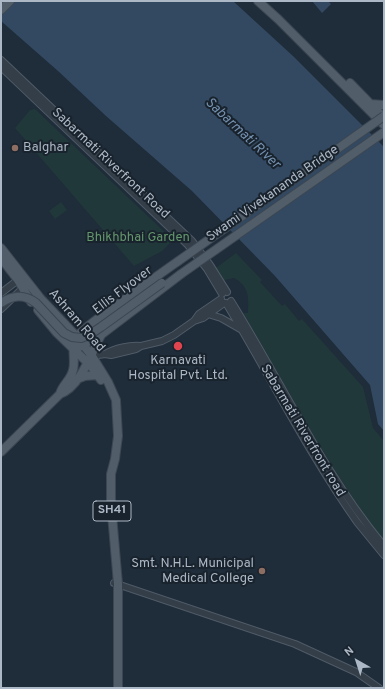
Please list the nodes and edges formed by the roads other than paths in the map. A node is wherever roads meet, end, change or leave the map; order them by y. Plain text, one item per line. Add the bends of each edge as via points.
1 (10, 1) edge
2 (258, 1) edge
3 (265, 1) edge
4 (1, 10) edge
5 (1, 60) edge
6 (1, 67) edge
7 (371, 104) junction
8 (384, 105) edge
9 (384, 117) edge
10 (384, 125) edge
11 (384, 132) edge
12 (1, 248) edge
13 (1, 258) edge
14 (166, 270) junction
15 (176, 277) junction
16 (18, 280) junction
17 (22, 289) junction
18 (1, 294) edge
19 (1, 298) edge
20 (225, 298) junction
21 (1, 303) edge
22 (1, 309) edge
23 (208, 314) junction
24 (194, 321) junction
25 (242, 330) junction
26 (102, 334) junction
27 (77, 337) junction
28 (83, 345) junction
29 (74, 350) junction
30 (260, 354) junction
31 (89, 360) junction
32 (98, 375) junction
33 (77, 379) junction
34 (60, 394) junction
35 (1, 452) edge
36 (356, 515) junction
37 (384, 546) edge
38 (384, 555) edge
39 (116, 584) junction
40 (113, 688) edge
41 (118, 688) edge
42 (379, 688) edge

1 - 4 main road
2 - 10 main road
3 - 7 main road
5 - 20 street, Sabarmati Riverfront Road via 192,241 210,266
6 - 20 street, Sabarmati Riverfront Road via 187,244
7 - 8 main road
7 - 9 main road
9 - 14 main road, Swami Vivekananda Bridge, bridge
11 - 15 main road, Swami Vivekananda Bridge, bridge
12 - 27 main road, Ashram Road / SH41 via 41,299
13 - 16 main road, Ashram Road
14 - 19 main road, Ellis Flyover via 159,279 100,323 80,334 65,329 38,299 26,292 17,292
14 - 27 main road
15 - 21 main road, Ellis Flyover, bridge via 162,283 102,327 81,338 64,333 32,300 18,296
15 - 26 main road
16 - 17 main road, Ashram Road
16 - 18 street
17 - 22 street
17 - 29 main road, Ashram Road
20 - 23 street
20 - 24 street via 199,314
20 - 25 street, Sabarmati Riverfront road
20 - 30 street, Sabarmati Riverfront road
23 - 24 street
23 - 25 street
24 - 31 street via 162,341 110,351
25 - 30 street, Sabarmati Riverfront road
26 - 28 main road
26 - 31 main road
27 - 28 main road, Ashram Road / SH41
27 - 29 main road
28 - 29 main road
28 - 31 main road, Ashram Road / SH41
29 - 31 main road, Ashram Road
29 - 34 main road via 73,370
30 - 36 street, Sabarmati Riverfront road via 311,449
31 - 32 main road, Ashram Road
31 - 33 main road
31 - 39 main road, Ashram Road / SH41 via 108,382 116,400 118,436 111,474
32 - 33 main road
32 - 39 main road, Ashram Road via 112,401 113,437 107,503
33 - 34 main road via 67,392
34 - 35 main road
36 - 37 street, Sabarmati Riverfront road
36 - 38 street, Sabarmati Riverfront road
39 - 40 main road, Ashram Road
39 - 41 main road, Ashram Road / SH41
39 - 42 street via 295,644 340,663

